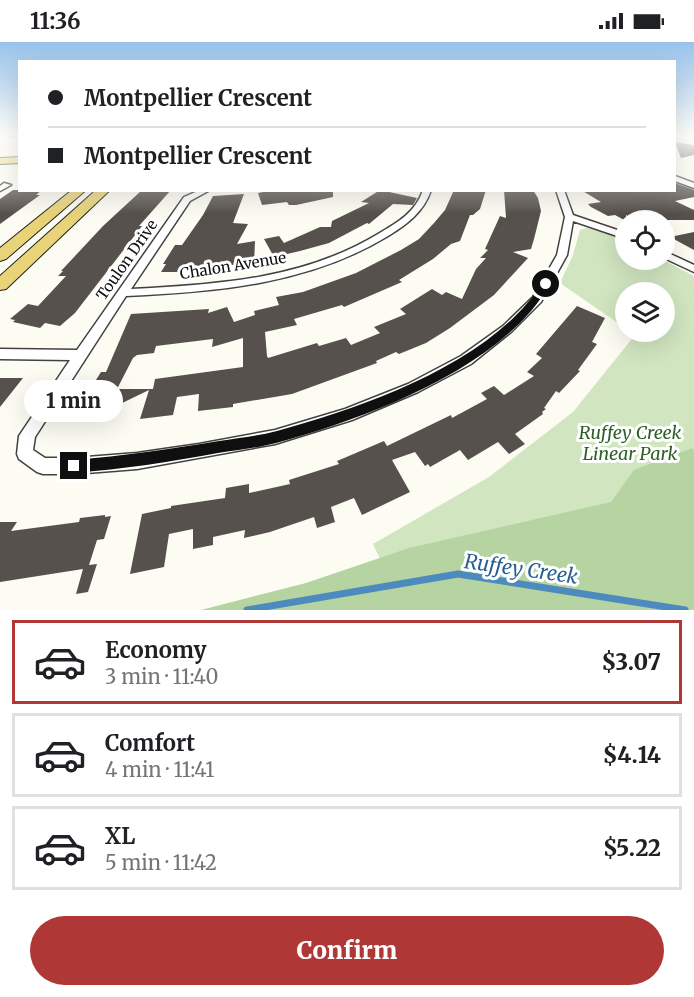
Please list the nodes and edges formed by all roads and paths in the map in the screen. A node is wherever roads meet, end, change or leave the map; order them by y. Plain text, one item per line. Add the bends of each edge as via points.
1 (676, 178) edge
2 (694, 186) edge
3 (78, 192) edge
4 (102, 192) edge
5 (203, 192) edge
6 (427, 192) edge
7 (561, 192) edge
8 (568, 217) junction
9 (615, 232) edge
10 (0, 256) edge
11 (675, 260) edge
12 (694, 269) edge
13 (0, 285) edge
14 (123, 293) junction
15 (0, 354) edge
16 (79, 355) junction

1 - 2 street
3 - 10 main road
4 - 13 main road
5 - 14 street, Toulon Drive via 187,199
6 - 14 street, Chalon Avenue via 410,218 381,238 339,258 279,276 218,286
7 - 8 street
8 - 9 street
8 - 16 street, Toulon Drive via 562,255 537,299 507,329 466,360 413,388 347,415 275,437 136,461 43,466 26,454 27,436
11 - 12 street
14 - 16 street, Toulon Drive
15 - 16 street

